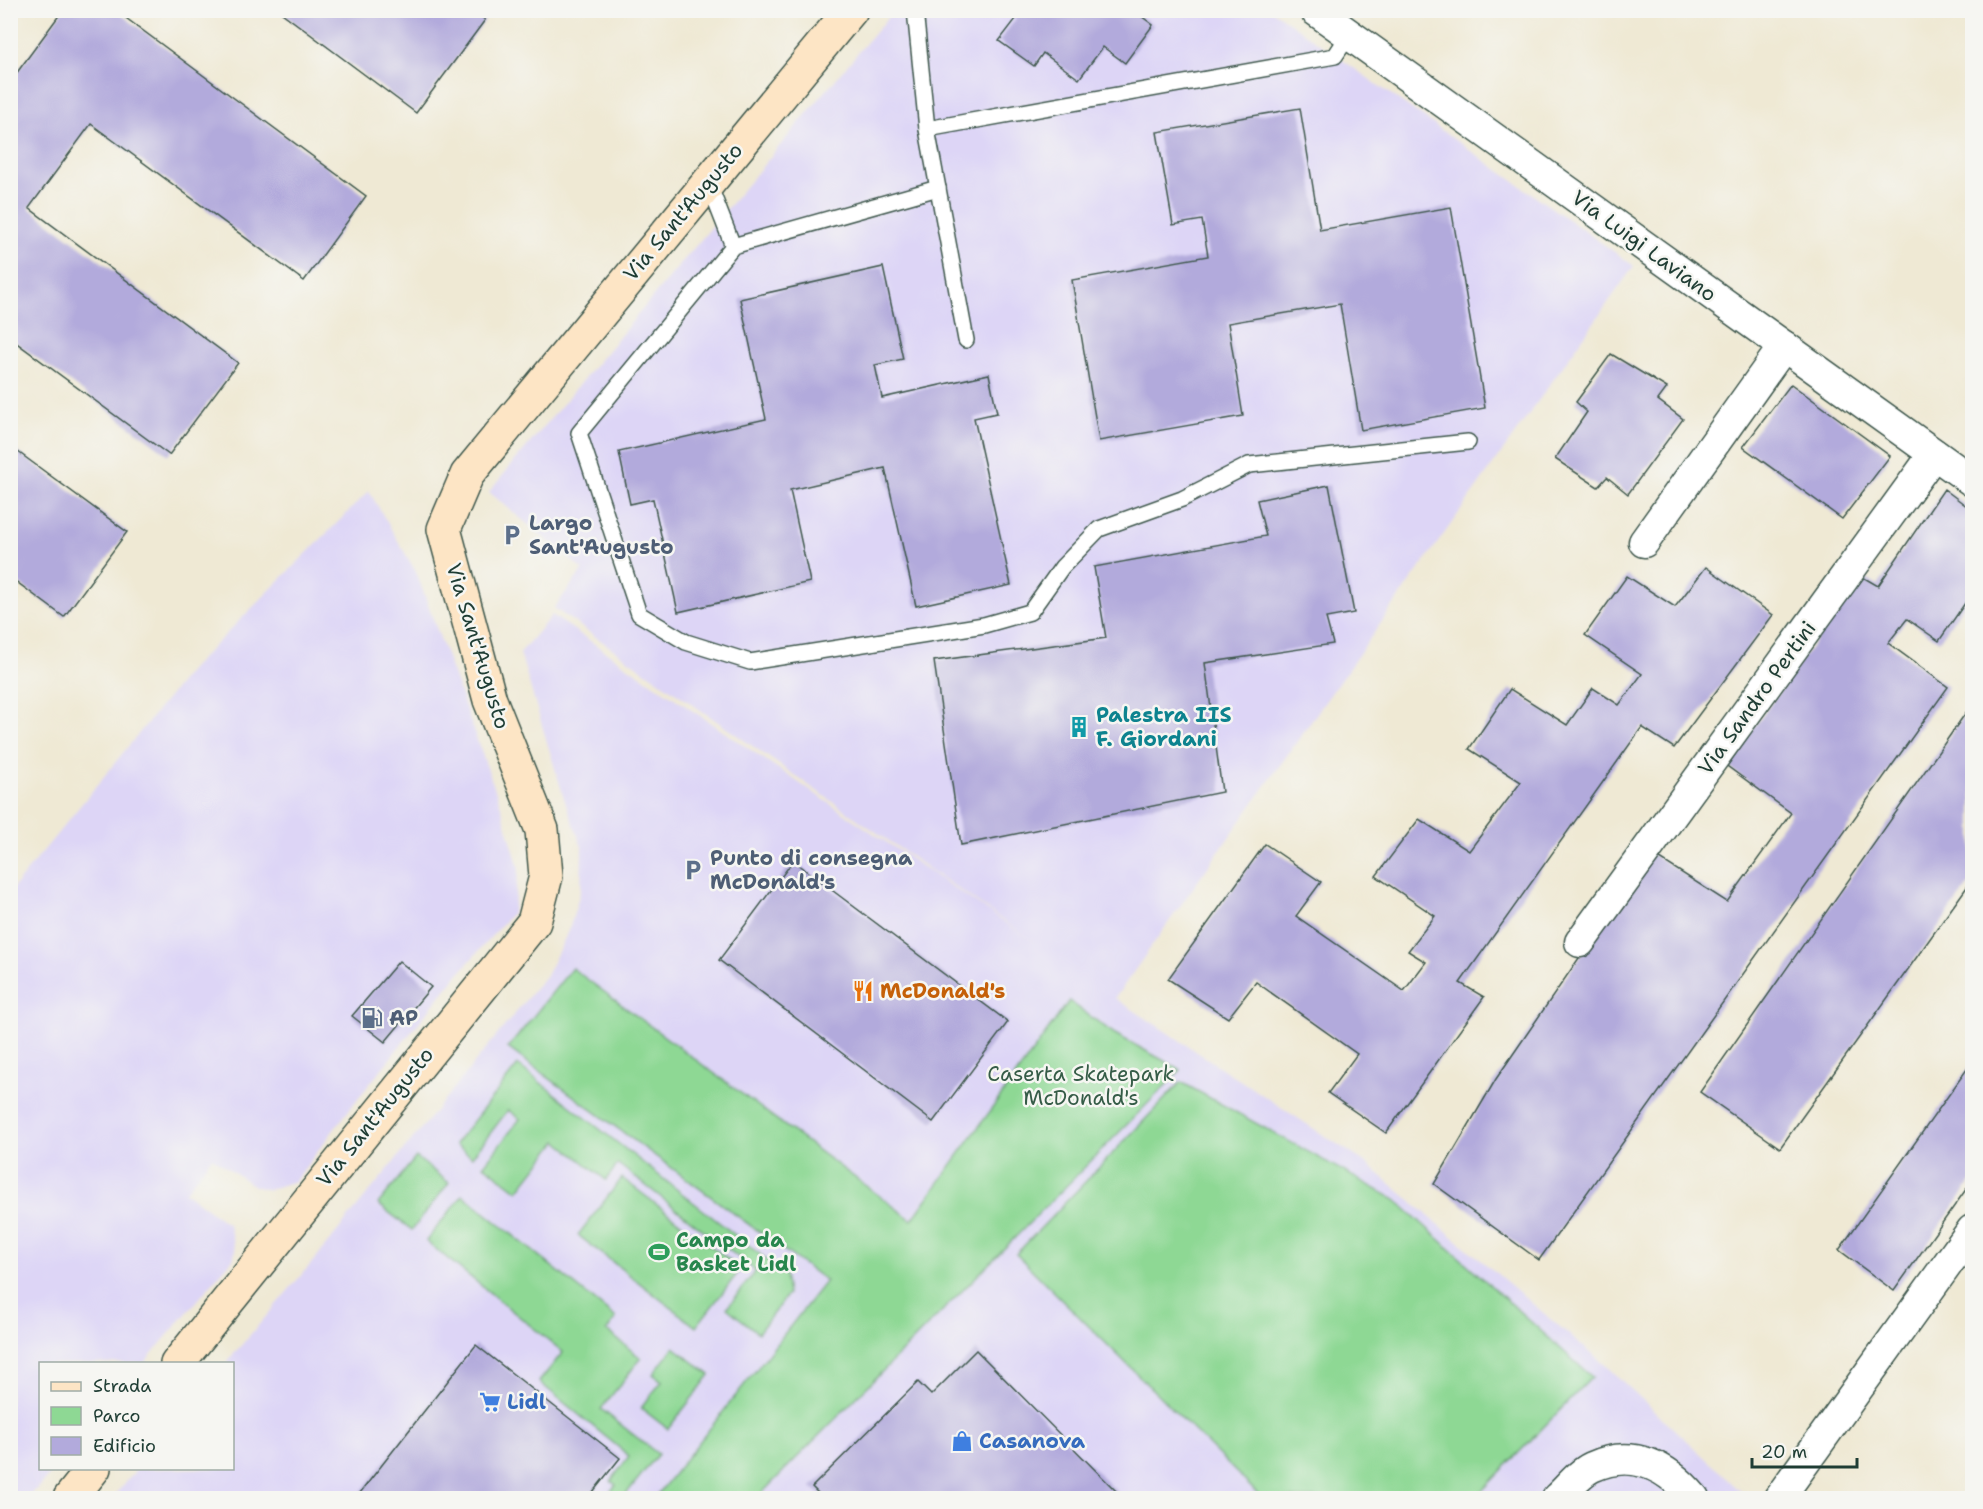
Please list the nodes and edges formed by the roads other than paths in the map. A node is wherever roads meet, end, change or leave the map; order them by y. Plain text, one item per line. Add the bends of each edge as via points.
1 (851, 10) edge
2 (915, 10) edge
3 (1315, 10) edge
4 (1349, 35) junction
5 (927, 129) junction
6 (708, 182) junction
7 (938, 188) junction
8 (733, 246) junction
9 (966, 340) dead end
10 (1784, 346) junction
11 (1468, 441) dead end
12 (1934, 454) junction
13 (1972, 481) edge
14 (1644, 542) dead end
15 (1580, 942) dead end
16 (1972, 1230) edge
17 (179, 1362) edge
18 (92, 1470) edge
19 (70, 1498) edge
20 (1557, 1498) edge
21 (1694, 1498) edge
22 (1779, 1498) edge

1 - 6 main road, Via Sant'Augusto
2 - 5 lane
3 - 4 street, Via Luigi Laviano
4 - 5 lane via 1335,56
4 - 10 street, Via Luigi Laviano
5 - 7 lane
6 - 8 lane
6 - 17 main road, Via Sant'Augusto via 467,475 444,530 490,699 542,830 546,876 534,922
7 - 8 lane
7 - 9 lane
8 - 11 lane via 579,433 639,614 686,642 750,662 984,625 1030,612 1062,567 1099,529 1182,499 1249,465
10 - 12 street, Via Luigi Laviano
10 - 14 street
12 - 13 street, Via Luigi Laviano
12 - 15 street, Via Sandro Pertini
16 - 22 street
18 - 19 main road
20 - 21 street via 1590,1468 1619,1459 1647,1462 1682,1484

